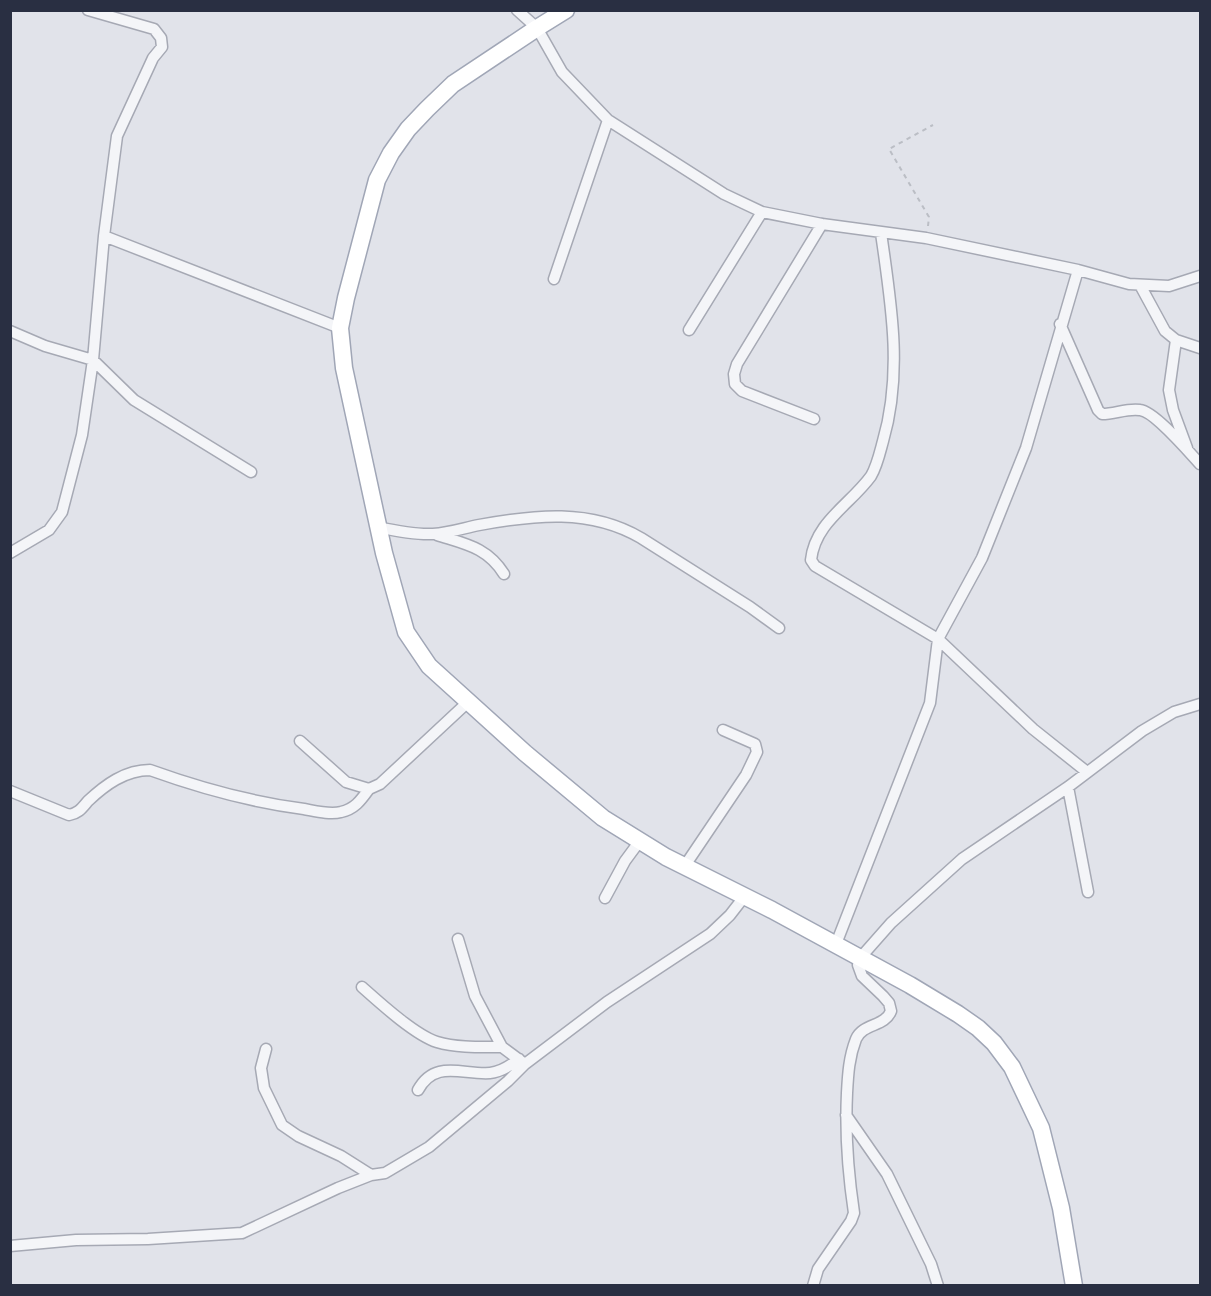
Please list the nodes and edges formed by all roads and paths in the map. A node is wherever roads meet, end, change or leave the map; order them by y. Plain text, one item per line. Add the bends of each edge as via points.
1 (88, 10) edge
2 (518, 10) edge
3 (566, 10) edge
4 (537, 28) junction
5 (608, 120) junction
6 (933, 125) dead end
7 (762, 213) junction
8 (822, 224) junction
9 (881, 233) junction
10 (104, 236) junction
11 (926, 238) junction
12 (1077, 270) junction
13 (1200, 276) edge
14 (555, 279) dead end
15 (1140, 285) junction
16 (1060, 324) junction
17 (340, 328) junction
18 (10, 330) edge
19 (689, 330) dead end
20 (1176, 340) junction
21 (1200, 348) edge
22 (93, 360) junction
23 (814, 419) dead end
24 (1188, 451) junction
25 (1200, 464) edge
26 (251, 472) dead end
27 (378, 527) junction
28 (434, 534) junction
29 (10, 553) edge
30 (504, 574) dead end
31 (779, 628) dead end
32 (938, 639) junction
33 (468, 702) junction
34 (1200, 704) edge
35 (723, 730) dead end
36 (300, 741) dead end
37 (1087, 772) junction
38 (1068, 787) junction
39 (369, 789) junction
40 (10, 791) edge
41 (639, 842) junction
42 (684, 867) junction
43 (1088, 892) dead end
44 (744, 897) junction
45 (605, 898) dead end
46 (458, 939) dead end
47 (836, 944) junction
48 (861, 957) junction
49 (362, 987) dead end
50 (502, 1047) junction
51 (266, 1049) dead end
52 (522, 1062) junction
53 (418, 1090) dead end
54 (846, 1115) junction
55 (371, 1175) junction
56 (10, 1246) edge
57 (813, 1286) edge
58 (939, 1286) edge
59 (1074, 1286) edge

1 - 10 street via 154,29 162,47 153,58 117,136
2 - 4 street
3 - 4 main road
4 - 5 street via 562,72
4 - 17 main road via 453,84 408,129 392,153 377,180
5 - 7 street via 724,194
5 - 14 street
6 - 11 path via 889,149 929,217
7 - 8 street
7 - 19 street
8 - 9 street
8 - 23 street via 734,374 735,384 742,391
9 - 11 street
9 - 32 street via 895,357 886,430 872,475 824,526 811,560 814,566
10 - 17 street
10 - 22 street
11 - 12 street
12 - 15 street
12 - 16 street
13 - 15 street via 1169,286
15 - 20 street via 1165,331
16 - 24 street via 1102,414 1134,409 1148,412
16 - 32 street via 1026,447 982,558
17 - 27 main road via 344,368
18 - 22 street via 45,346
20 - 21 street
20 - 24 street via 1169,390
22 - 26 street via 134,400
22 - 29 street via 82,435 62,512 49,530
24 - 25 street
27 - 28 street
27 - 33 main road via 406,632 429,666
28 - 30 street via 478,548
28 - 31 street via 539,516 602,522 641,538
32 - 37 street via 1033,729
32 - 47 street via 930,703
33 - 39 street via 380,784
33 - 41 main road via 568,791
34 - 37 street via 1174,712 1142,731
35 - 42 street via 755,744 758,752
36 - 39 street via 346,782
37 - 38 street
38 - 43 street
38 - 48 street via 962,859 891,923
39 - 40 street via 357,806 340,813 324,812 228,795 141,770 109,784 69,815
41 - 42 main road
41 - 45 street
42 - 44 main road
44 - 47 main road
44 - 52 street via 710,934
46 - 50 street via 475,996
47 - 48 main road
48 - 54 street via 858,965 862,976 883,996 891,1011 885,1020 858,1035 849,1056
48 - 59 main road via 958,1014 1005,1054 1041,1128 1062,1208
49 - 50 street via 436,1042
50 - 52 street
51 - 55 street via 261,1068 264,1088 282,1125
52 - 53 street via 491,1073 437,1072 424,1080
52 - 55 street via 508,1081 429,1147 385,1173
54 - 57 street via 854,1213 818,1269
54 - 58 street via 887,1174
55 - 56 street via 242,1233

